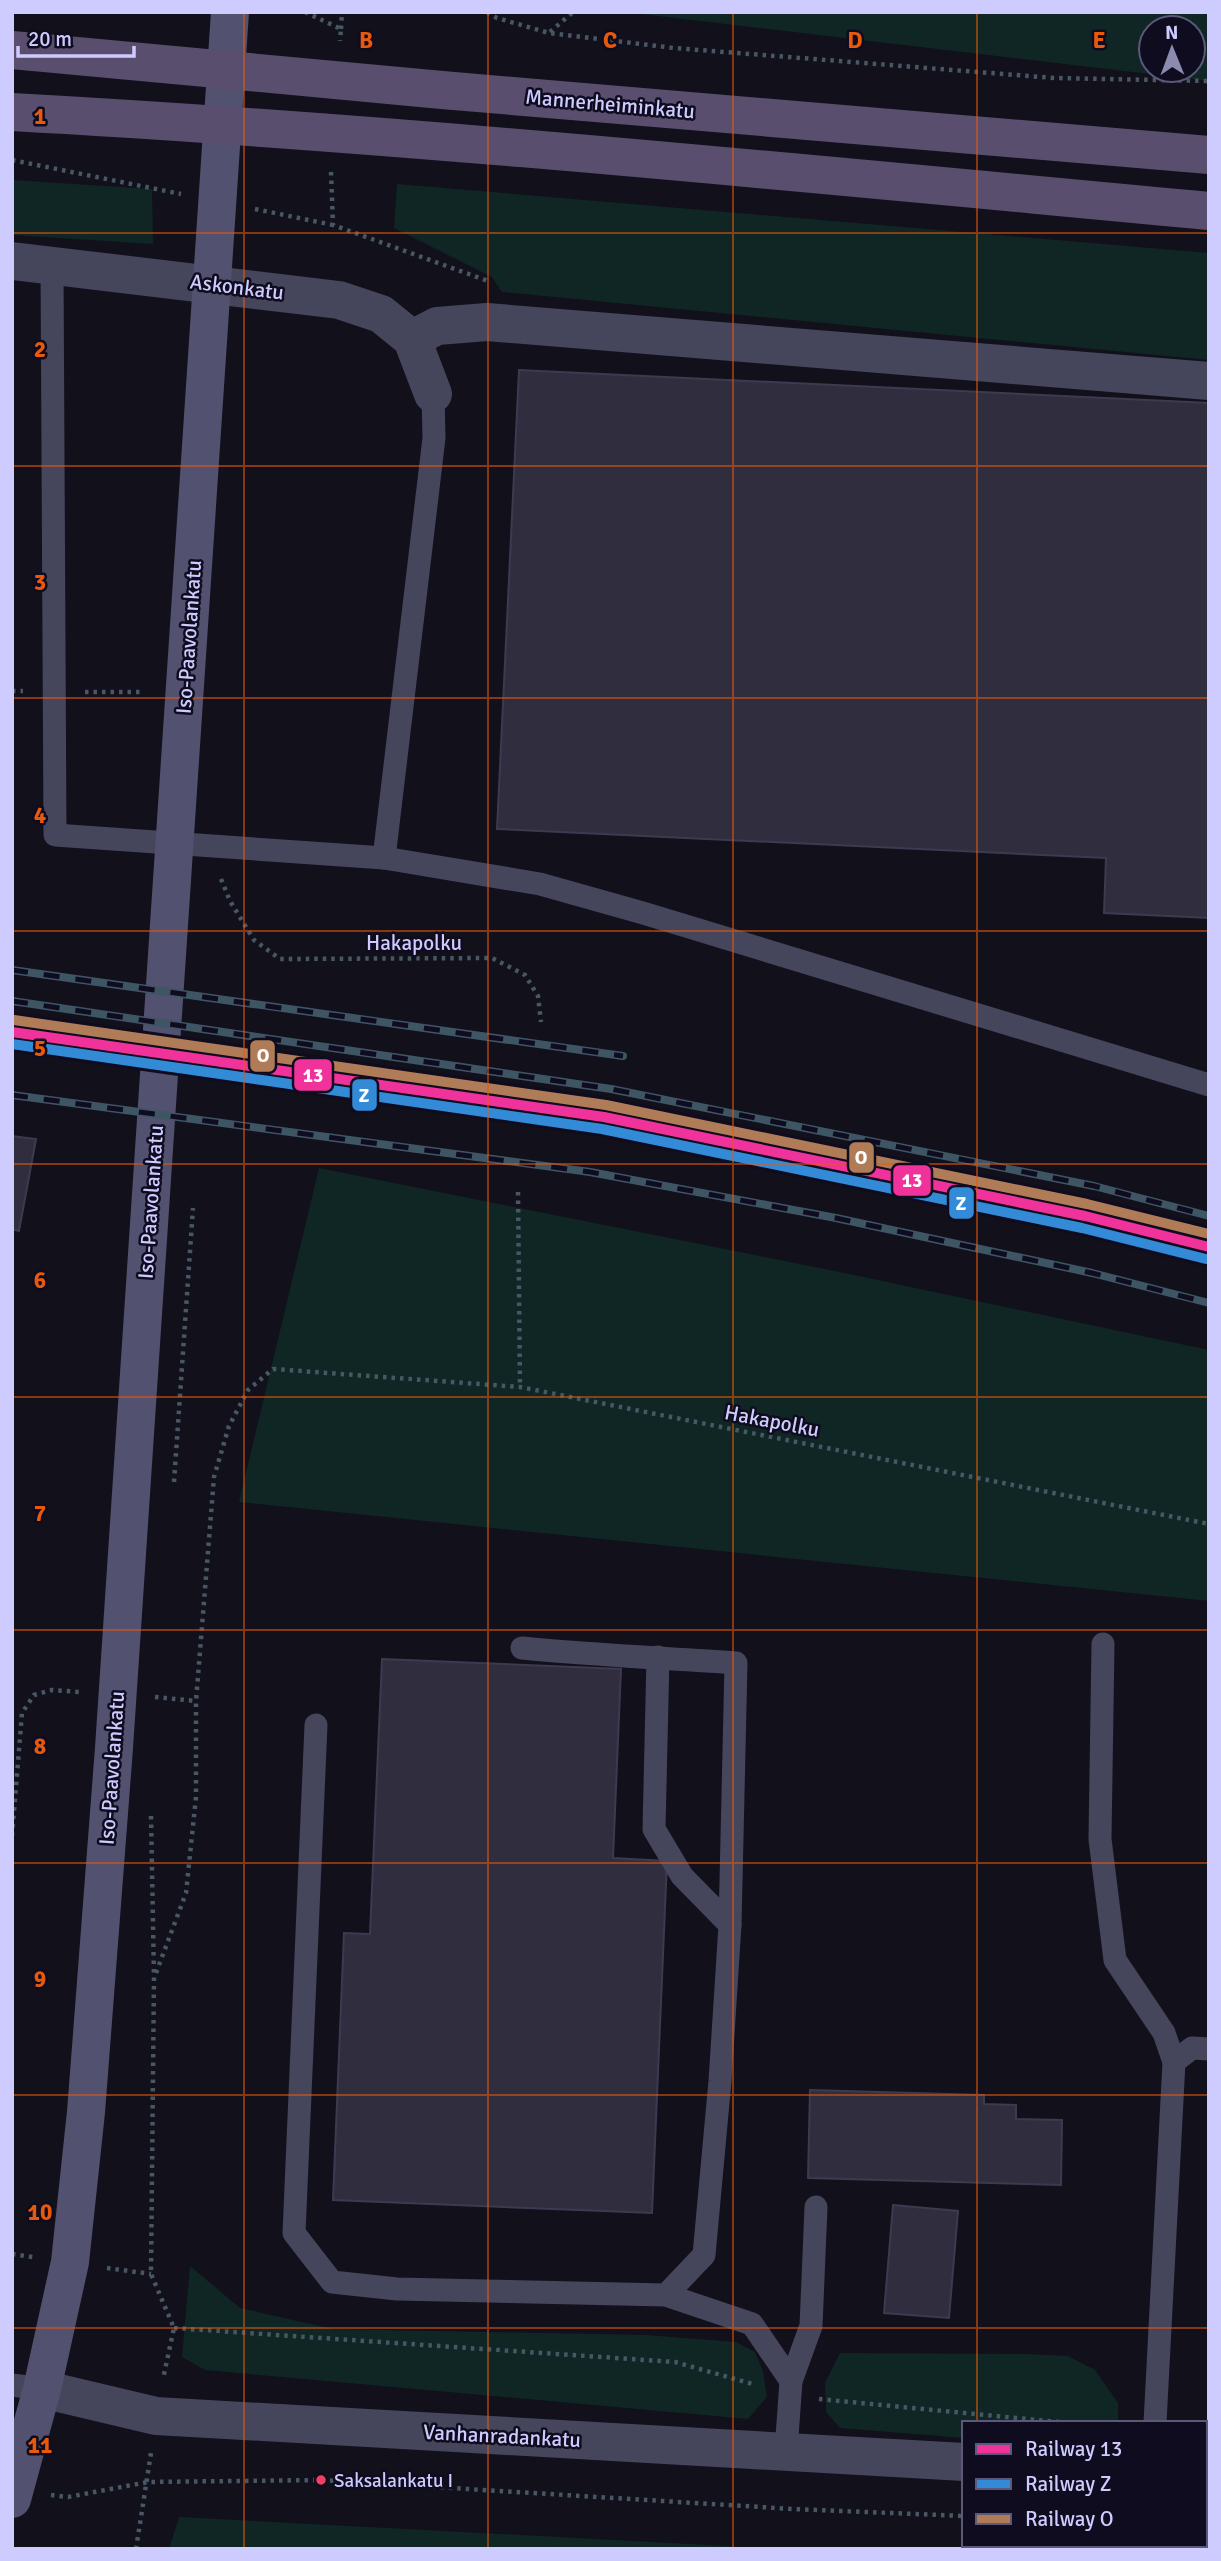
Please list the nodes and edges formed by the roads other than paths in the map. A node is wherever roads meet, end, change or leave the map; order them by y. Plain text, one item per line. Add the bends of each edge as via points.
1 (230, 12) edge
2 (12, 50) edge
3 (12, 112) edge
4 (1209, 155) edge
5 (1209, 211) edge
6 (12, 261) edge
7 (52, 264) junction
8 (412, 339) junction
9 (1209, 381) edge
10 (433, 394) joint
11 (384, 858) junction
12 (1209, 1086) edge
13 (1103, 1644) dead end
14 (522, 1648) dead end
15 (658, 1657) junction
16 (316, 1725) dead end
17 (730, 1926) junction
18 (1209, 2049) edge
19 (1174, 2062) junction
20 (816, 2207) dead end
21 (666, 2295) junction
22 (27, 2387) edge
23 (790, 2388) junction
24 (1155, 2421) edge
25 (786, 2451) junction
26 (962, 2462) edge
27 (14, 2496) edge

1 - 22 main road, Iso-Paavolankatu via 86,2112 70,2262
2 - 4 main road, Mannerheiminkatu
3 - 5 main road via 317,132
6 - 7 street, Askonkatu
7 - 8 street, Askonkatu via 339,300 381,314
7 - 11 lane via 55,835
8 - 9 street via 437,326 487,322
8 - 10 street
10 - 11 lane via 434,438
11 - 12 lane via 540,884 592,898
13 - 19 lane via 1100,1839 1115,1960 1164,2034
14 - 15 lane
15 - 17 lane via 653,1829 682,1876
15 - 17 lane via 736,1663
16 - 21 lane via 294,2233 332,2282 397,2290
17 - 21 lane via 704,2255
18 - 19 lane via 1192,2048
19 - 24 lane
20 - 23 lane via 811,2326
21 - 23 lane via 752,2324
22 - 25 street, Vanhanradankatu via 156,2416
22 - 27 main road, Iso-Paavolankatu
23 - 25 lane
25 - 26 street, Vanhanradankatu

